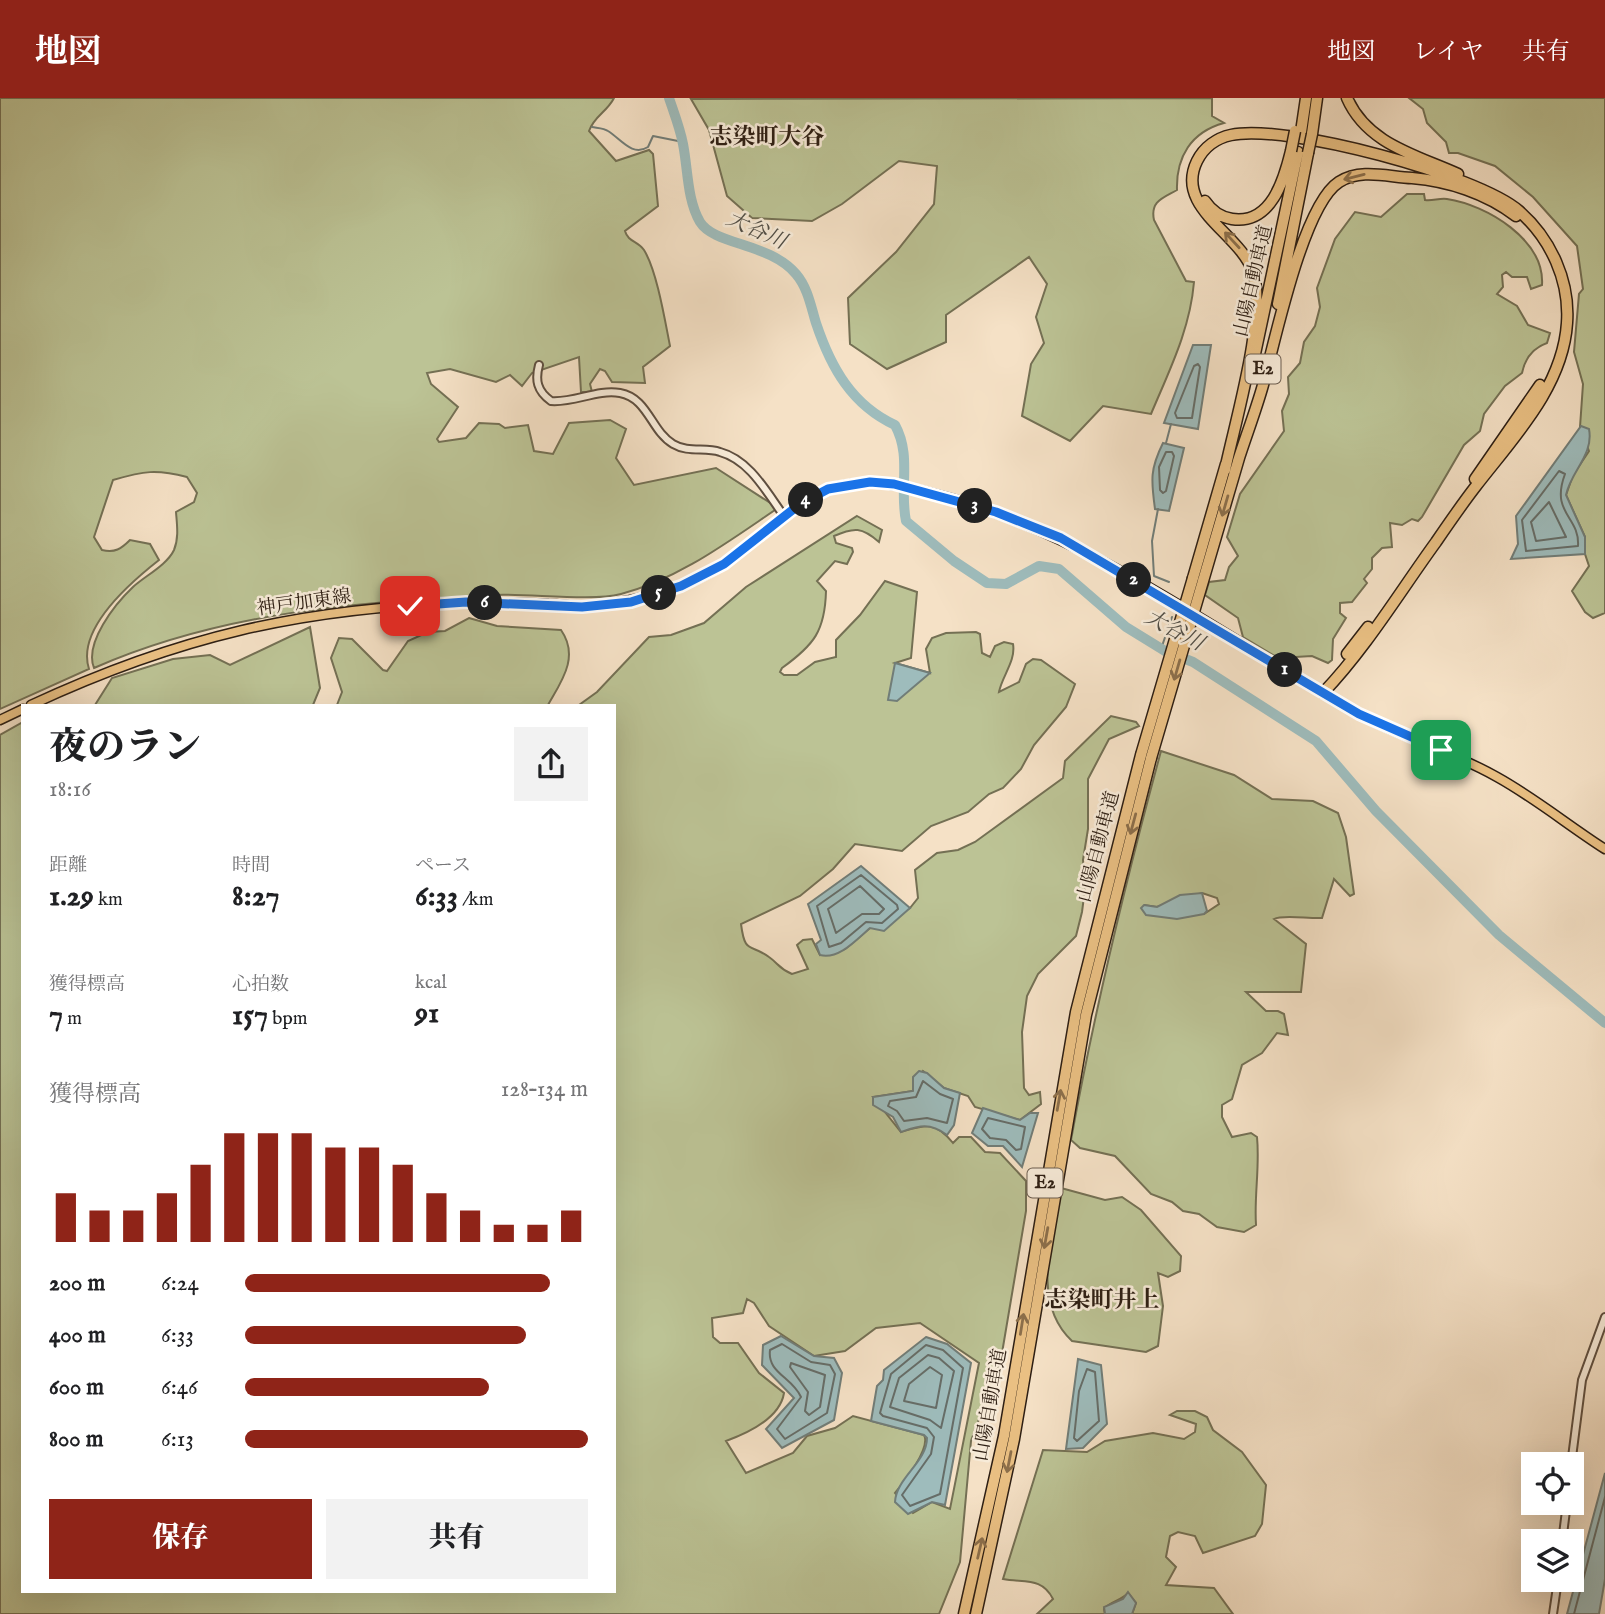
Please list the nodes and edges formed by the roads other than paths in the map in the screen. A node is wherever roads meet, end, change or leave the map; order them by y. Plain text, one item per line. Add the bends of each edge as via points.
1 (1304, 98) edge
2 (1317, 98) edge
3 (1347, 98) edge
4 (1303, 132) junction
5 (1299, 152) junction
6 (1422, 177) junction
7 (1476, 185) junction
8 (539, 365) dead end
9 (1238, 461) junction
10 (1225, 470) junction
11 (784, 516) junction
12 (1198, 579) junction
13 (1322, 693) junction
14 (32, 704) edge
15 (21, 710) edge
16 (0, 720) edge
17 (1146, 756) junction
18 (1605, 849) edge
19 (1605, 1317) edge
20 (1573, 1452) edge
21 (1556, 1592) edge
22 (964, 1614) edge
23 (976, 1614) edge
24 (1553, 1614) edge

1 - 4 highway, 山陽自動車道 / E2
2 - 4 highway, 山陽自動車道 / E2
3 - 7 highway via 1361,122 1379,138
4 - 5 highway, 山陽自動車道 / E2, bridge
4 - 5 highway, bridge
5 - 6 highway via 1279,189 1259,213 1245,219 1230,218 1204,201 1198,182 1203,161 1215,148 1239,139 1346,153
5 - 9 highway, 山陽自動車道 / E2 via 1274,322
5 - 10 highway, 山陽自動車道 / E2 via 1268,304
6 -> 9 highway via 1352,176 1324,197 1299,259
6 - 13 highway via 1488,199 1513,214 1533,234 1557,282 1560,338 1539,387
10 -> 7 highway via 1256,292 1246,257 1206,213 1195,193 1194,169 1205,149 1231,135 1263,134 1374,155
7 - 13 highway via 1520,212 1553,255 1566,299 1561,355 1526,423 1363,645
8 - 11 street via 540,391 551,401 626,395 638,402 672,444 720,452 737,460
9 -> 12 highway, 山陽自動車道 / E2
10 - 12 highway, 山陽自動車道 / E2
11 - 13 main road, 神戸加東線 via 828,489 870,482 903,486 996,512 1061,538
11 - 14 main road, 神戸加東線 via 724,564 681,586 631,602 582,607 466,602 281,621 170,648
12 - 17 highway, 山陽自動車道 / E2, bridge
13 - 18 main road, 神戸加東線 via 1366,718 1498,777
15 - 16 main road
22 -> 17 highway, 山陽自動車道 / E2 via 1004,1436 1076,1012
17 -> 23 highway, 山陽自動車道 / E2 via 1084,1028 1014,1438
19 - 20 street via 1582,1380
21 - 24 street

